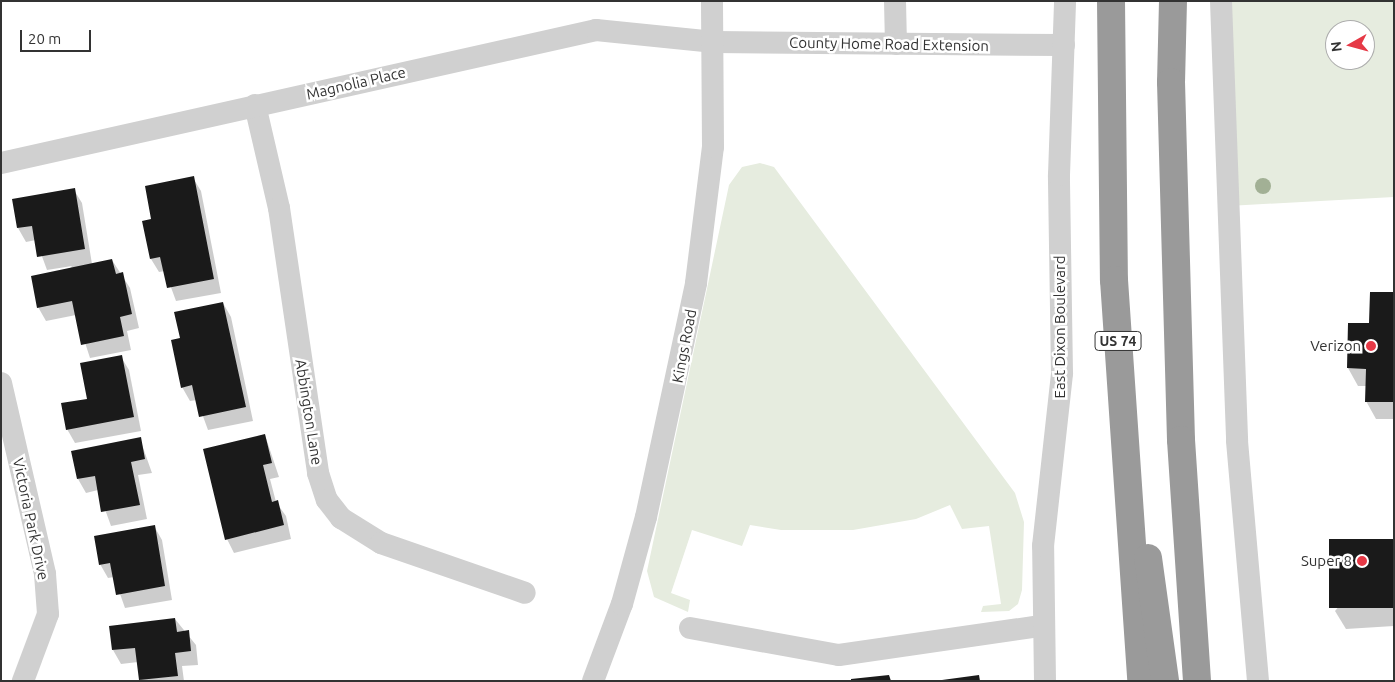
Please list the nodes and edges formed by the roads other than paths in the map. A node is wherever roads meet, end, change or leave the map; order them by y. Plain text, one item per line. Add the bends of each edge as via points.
1 (712, 1) edge
2 (895, 1) edge
3 (1065, 1) edge
4 (1111, 1) edge
5 (1173, 1) edge
6 (1221, 1) edge
7 (714, 42) junction
8 (896, 44) junction
9 (1064, 45) junction
10 (255, 105) junction
11 (1, 163) edge
12 (1, 384) edge
13 (1129, 518) junction
14 (525, 593) dead end
15 (1042, 626) junction
16 (690, 628) dead end
17 (23, 681) edge
18 (593, 681) edge
19 (1045, 681) edge
20 (1141, 681) edge
21 (1165, 681) edge
22 (1197, 681) edge
23 (1258, 681) edge

1 - 7 street, Kings Road
2 - 8 street
3 - 9 street, East Dixon Boulevard
4 - 13 highway, US 74 via 1113,270
5 - 22 highway via 1171,82 1181,440
6 - 23 street via 1237,442
7 - 8 street, County Home Road Extension
7 - 10 street, Magnolia Place via 596,30
7 - 18 street, Kings Road via 713,147 696,283 646,517 622,604
8 - 9 street, County Home Road Extension
9 - 15 street, East Dixon Boulevard via 1059,175 1062,394 1044,533
10 - 11 street, Magnolia Place
10 - 14 street, Abbington Lane via 279,208 318,473 327,500 341,518 381,543
12 - 17 street, Victoria Park Drive via 46,584 48,614
13 - 20 highway, US 74
13 - 21 highway via 1150,563
15 - 16 street via 839,655
15 - 19 street, East Dixon Boulevard

